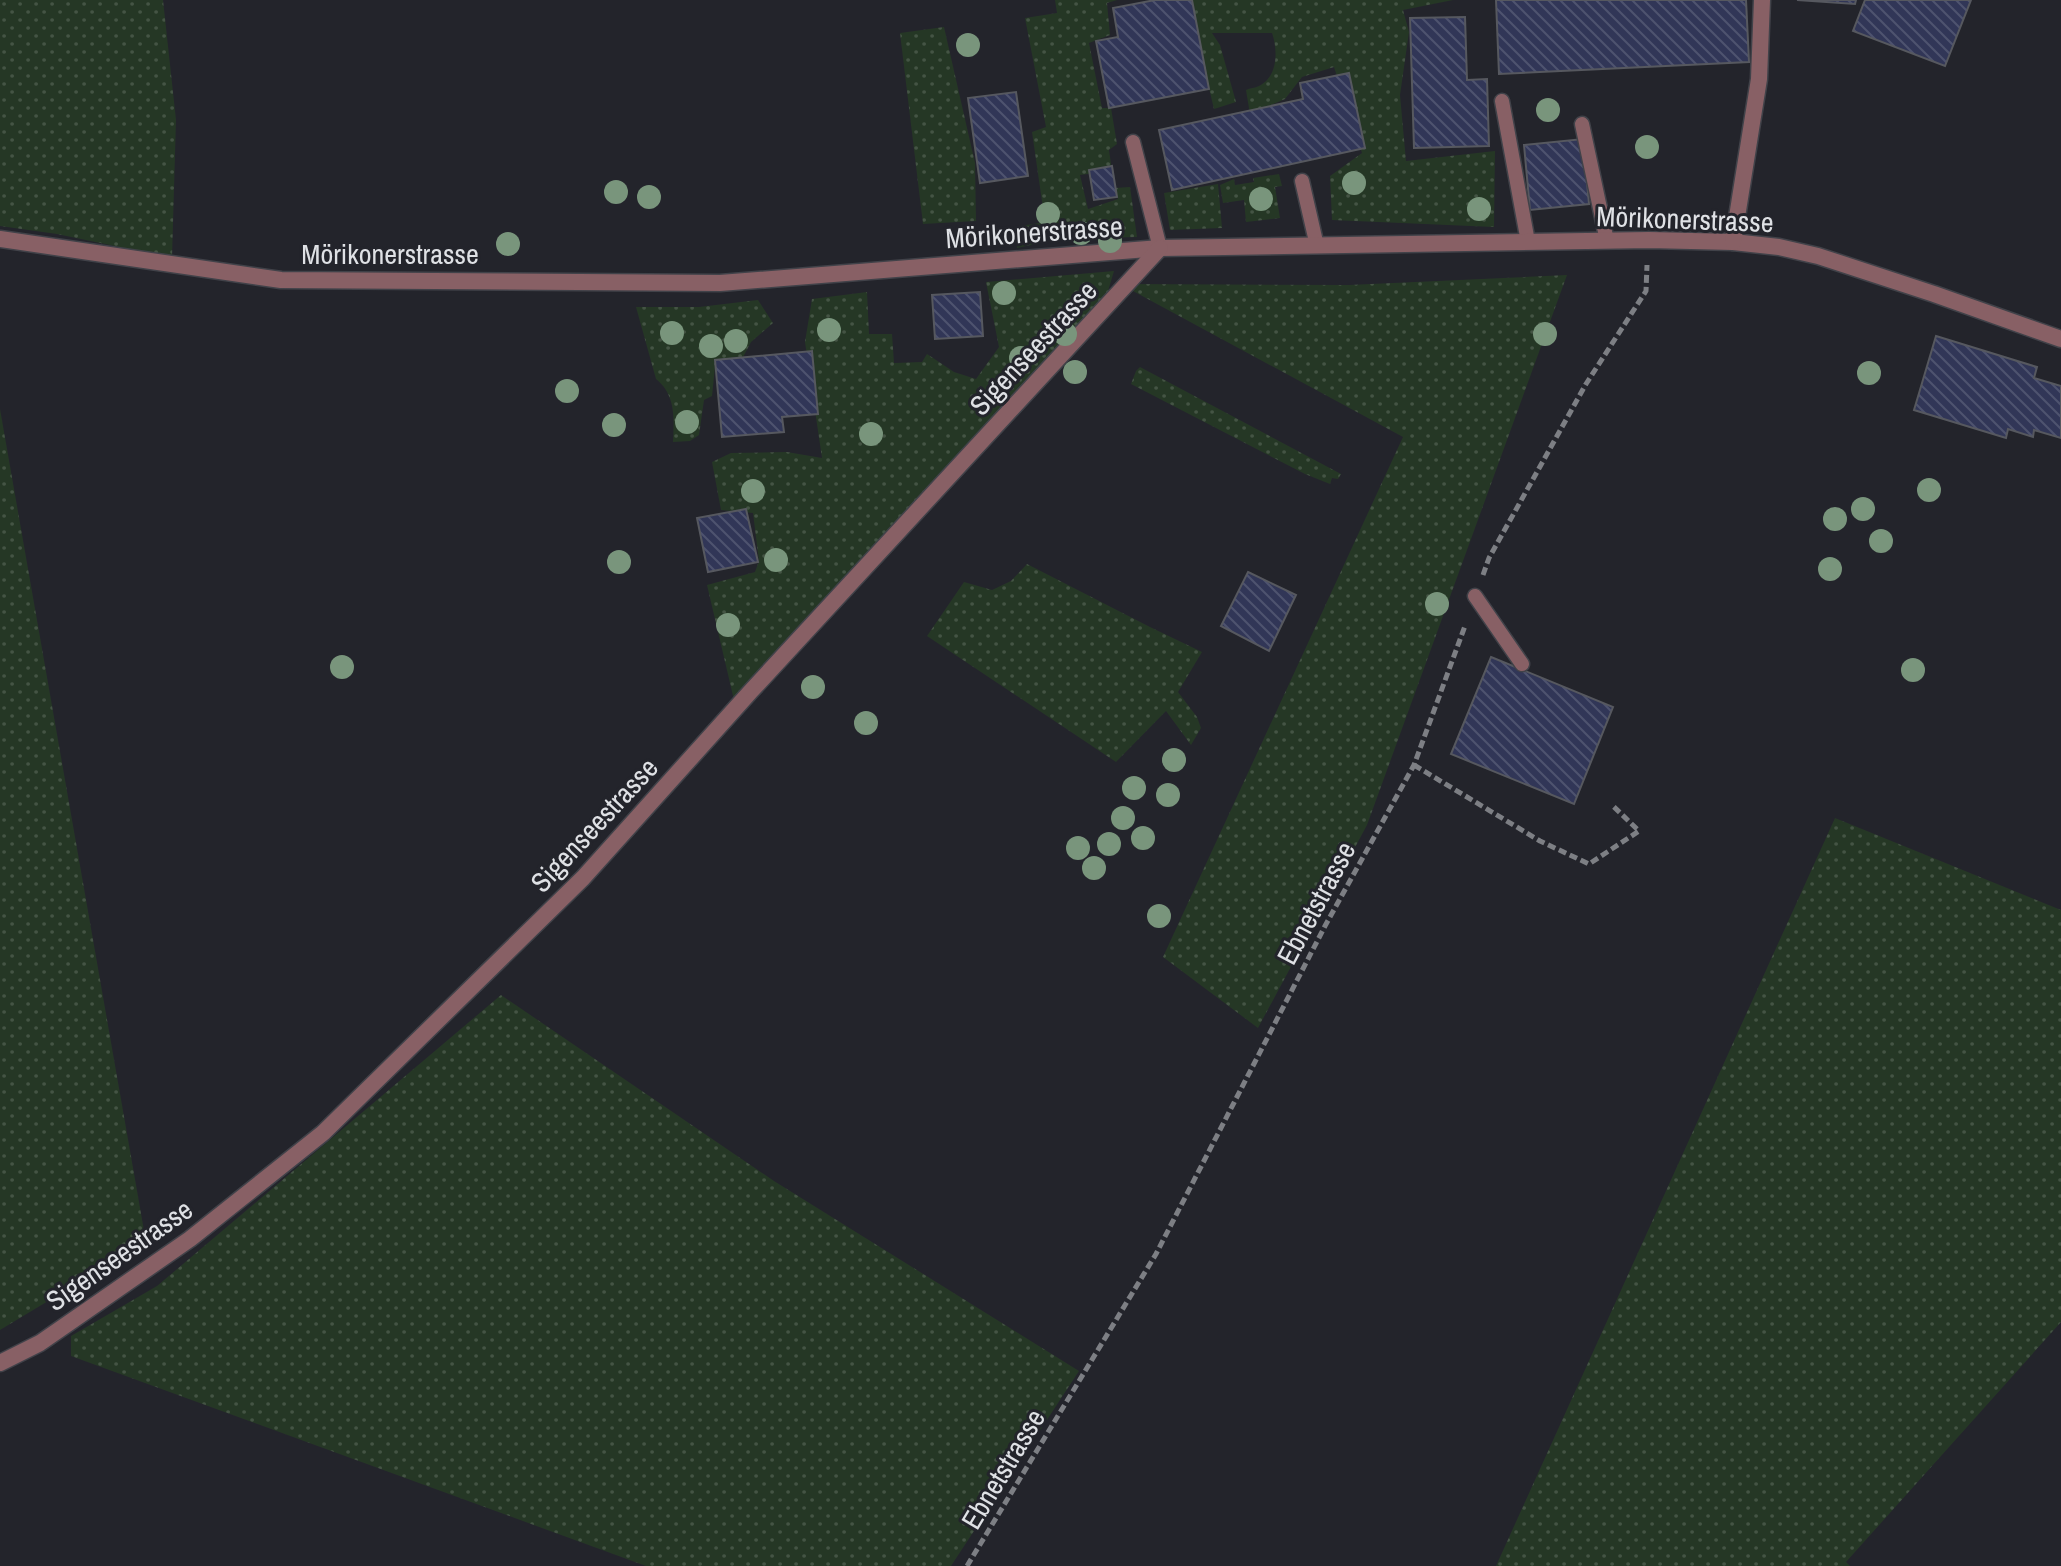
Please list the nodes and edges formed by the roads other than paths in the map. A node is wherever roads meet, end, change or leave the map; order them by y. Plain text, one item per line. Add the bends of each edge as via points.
1 (1762, 0) edge
2 (1502, 101) dead end
3 (1582, 124) dead end
4 (1133, 142) dead end
5 (1302, 181) dead end
6 (0, 239) edge
7 (1607, 241) junction
8 (1528, 242) junction
9 (1733, 242) junction
10 (1317, 246) junction
11 (1160, 248) junction
12 (2061, 339) edge
13 (1475, 596) road end
14 (1522, 664) dead end
15 (0, 1363) edge

1 - 9 street via 1759,79
2 - 8 lane
3 - 7 lane
4 - 11 lane
5 - 10 lane
6 - 11 street, Mörikonerstrasse via 281,280 720,283
7 - 8 street, Mörikonerstrasse
7 - 9 street, Mörikonerstrasse
8 - 10 street, Mörikonerstrasse
9 - 12 street, Mörikonerstrasse via 1818,256
10 - 11 street, Mörikonerstrasse
11 - 15 street, Sigenseestrasse via 583,878 323,1133 190,1239 40,1343
13 - 14 lane

